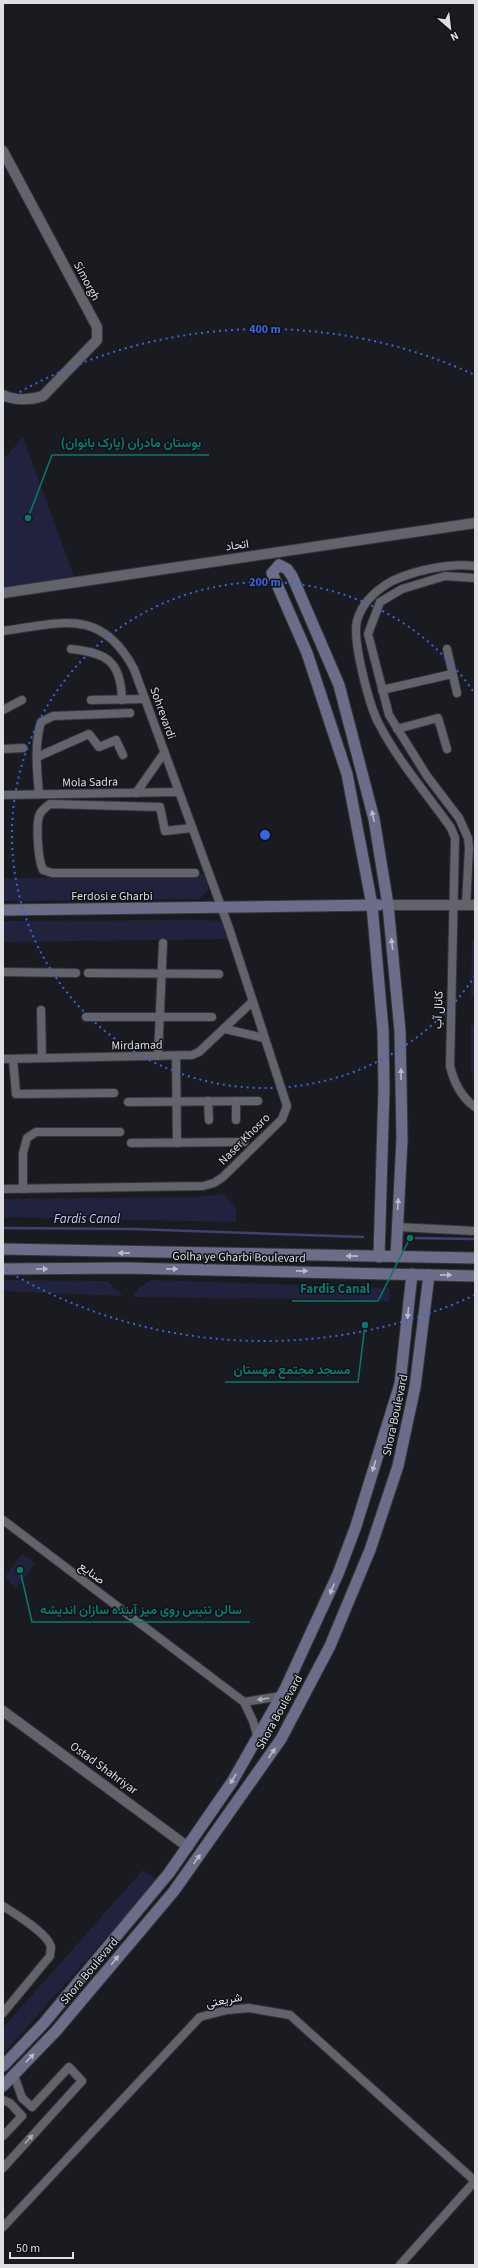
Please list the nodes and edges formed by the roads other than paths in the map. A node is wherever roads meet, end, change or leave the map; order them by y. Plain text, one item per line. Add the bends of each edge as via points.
1 (3, 151) edge
2 (3, 395) edge
3 (475, 523) edge
4 (475, 566) edge
5 (475, 578) edge
6 (3, 593) edge
7 (3, 630) edge
8 (71, 649) dead end
9 (447, 649) dead end
10 (452, 674) junction
11 (382, 690) junction
12 (457, 693) dead end
13 (145, 699) junction
14 (22, 700) dead end
15 (92, 700) dead end
16 (122, 700) junction
17 (3, 710) edge
18 (130, 713) dead end
19 (397, 729) junction
20 (23, 748) dead end
21 (3, 749) edge
22 (447, 749) dead end
23 (164, 753) junction
24 (123, 755) dead end
25 (37, 757) junction
26 (178, 792) junction
27 (136, 793) junction
28 (38, 794) junction
29 (3, 795) edge
30 (192, 828) junction
31 (195, 873) dead end
32 (372, 905) junction
33 (388, 905) junction
34 (453, 906) junction
35 (472, 906) edge
36 (222, 908) junction
37 (3, 910) edge
38 (163, 943) dead end
39 (3, 972) edge
40 (76, 972) dead end
41 (88, 973) dead end
42 (162, 973) junction
43 (219, 974) dead end
44 (252, 1002) junction
45 (42, 1010) dead end
46 (160, 1016) junction
47 (86, 1017) dead end
48 (212, 1017) dead end
49 (225, 1029) junction
50 (264, 1038) junction
51 (158, 1056) junction
52 (176, 1056) junction
53 (42, 1058) junction
54 (3, 1059) edge
55 (14, 1059) junction
56 (114, 1092) dead end
57 (176, 1101) junction
58 (208, 1101) junction
59 (236, 1101) junction
60 (258, 1101) dead end
61 (128, 1102) dead end
62 (475, 1107) edge
63 (209, 1120) dead end
64 (236, 1120) dead end
65 (120, 1132) dead end
66 (244, 1142) dead end
67 (131, 1143) dead end
68 (177, 1143) junction
69 (3, 1189) edge
70 (23, 1189) junction
71 (381, 1226) junction
72 (397, 1228) junction
73 (475, 1231) edge
74 (3, 1249) edge
75 (249, 1255) junction
76 (379, 1257) junction
77 (396, 1257) junction
78 (475, 1258) edge
79 (3, 1269) edge
80 (251, 1270) junction
81 (412, 1274) junction
82 (429, 1275) junction
83 (475, 1276) edge
84 (3, 1520) edge
85 (281, 1696) junction
86 (244, 1702) junction
87 (6, 1713) edge
88 (3, 1724) edge
89 (258, 1739) junction
90 (188, 1847) junction
91 (3, 1906) edge
92 (3, 2013) edge
93 (3, 2066) edge
94 (14, 2075) junction
95 (3, 2086) edge
96 (3, 2100) edge
97 (32, 2107) junction
98 (22, 2116) junction
99 (3, 2136) edge
100 (3, 2168) edge
101 (475, 2181) edge
102 (3, 2227) edge
103 (400, 2265) edge

1 - 2 street, Simorgh via 98,327 96,340 43,396 15,399
3 - 6 street, اتحاد
4 - 34 street, کانال آب via 448,566 401,577 382,587 366,602 357,621 357,644 377,722 451,828 455,838
5 - 11 street via 445,576 402,589 380,602 368,634
7 - 13 street, Sohrevardi via 62,623 94,626 116,642 127,656
8 - 16 street via 96,653 109,660 118,671 122,685
9 - 10 street
10 - 11 street
10 - 12 street
11 - 19 street via 388,715
13 - 16 street
13 - 23 street, Sohrevardi
14 - 17 street
15 - 16 street
18 - 25 street via 53,716 41,722
19 - 22 street via 438,718
19 - 35 street via 464,828 469,848
20 - 21 street
23 - 26 street, Sohrevardi
23 - 27 street
24 - 25 street via 116,740 99,747 89,734
25 - 28 street
26 - 27 street, Mola Sadra
26 - 30 street, Sohrevardi
27 - 28 street, Mola Sadra
28 - 29 street, Mola Sadra
30 - 31 street via 165,831 160,807 50,804 43,809 39,817 40,862 43,870 52,874
30 - 36 street, Sohrevardi
32 - 33 main road, Ferdosi e Gharbi
33 -> 32 main road via 374,819 339,685 292,576 287,569 279,565 272,574 307,653 347,774
32 - 36 main road, Ferdosi e Gharbi
32 - 71 main road via 384,1088
33 - 34 street
72 -> 33 main road via 402,1139 400,1031
34 - 35 street
34 - 62 street, کانال آب via 450,1066 454,1082 467,1101
36 - 37 main road, Ferdosi e Gharbi
36 - 44 street, Naser Khosro
38 - 42 street
39 - 40 street
41 - 42 street
42 - 43 street
42 - 46 street
44 - 49 street, Mirdamad
44 - 50 street, Naser Khosro
45 - 53 street
46 - 47 street
46 - 48 street
46 - 51 street
49 - 50 street
49 - 52 street, Mirdamad via 199,1052
50 - 70 street, Naser Khosro via 287,1110 277,1124 214,1183 203,1186
51 - 52 street, Mirdamad
51 - 53 street, Mirdamad
52 - 57 street
53 - 55 street, Mirdamad
54 - 55 street, Mirdamad
55 - 56 street via 16,1094
57 - 58 street
57 - 61 street
57 - 68 street
58 - 59 street
58 - 63 street
59 - 60 street
59 - 64 street
65 - 70 street via 36,1132 26,1138 23,1153
66 - 68 street
67 - 68 street
69 - 70 street, Naser Khosro
71 - 72 main road via 388,1232
71 - 76 main road
72 - 73 street
72 - 77 main road
75 -> 74 main road, Golha ye Gharbi Boulevard
76 -> 75 main road, Golha ye Gharbi Boulevard
75 - 80 main road via 244,1261
76 - 77 main road, Golha ye Gharbi Boulevard
77 - 78 main road, Golha ye Gharbi Boulevard
79 -> 80 main road, Golha ye Gharbi Boulevard
80 -> 81 main road, Golha ye Gharbi Boulevard
81 - 82 main road, Golha ye Gharbi Boulevard
81 -> 85 main road, Shora Boulevard via 400,1384 356,1526 338,1574
82 -> 83 main road, Golha ye Gharbi Boulevard
94 -> 82 main road, Shora Boulevard via 56,2031 174,1891 281,1739 330,1646 370,1550 398,1466 416,1387
84 - 86 street, صنایع
85 -> 86 street
85 - 89 main road, Shora Boulevard
86 - 89 street
87 - 88 street
87 - 90 street, Ostad Shahriyar
89 -> 90 main road, Shora Boulevard
90 - 93 main road, Shora Boulevard via 151,1897 44,2023
91 - 92 street via 39,1932 51,1947 50,1956
94 - 95 main road, Shora Boulevard
94 - 97 street via 22,2098
96 - 98 street via 10,2103
97 - 98 street
100 -> 97 street via 82,2081 69,2067
98 - 99 street
101 - 102 street, شریعتی via 290,2014 249,2008 227,2010 200,2017
101 - 103 street

